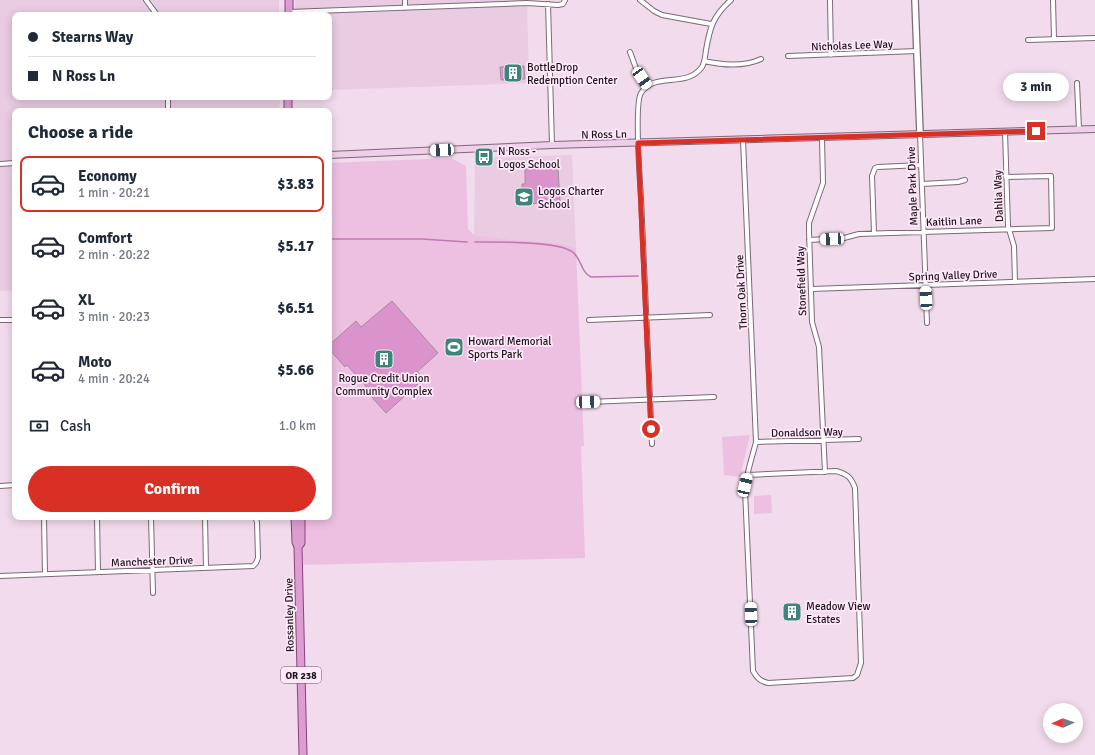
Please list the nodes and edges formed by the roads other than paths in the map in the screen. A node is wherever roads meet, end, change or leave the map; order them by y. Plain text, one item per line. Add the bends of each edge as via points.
1 (146, 0) edge
2 (289, 0) edge
3 (405, 0) edge
4 (565, 0) edge
5 (640, 0) edge
6 (731, 0) edge
7 (830, 0) edge
8 (916, 0) edge
9 (1053, 0) edge
10 (548, 4) junction
11 (406, 8) junction
12 (156, 12) edge
13 (289, 12) edge
14 (328, 12) edge
15 (711, 24) junction
16 (1095, 38) edge
17 (1028, 40) dead end
18 (1054, 40) junction
19 (917, 51) junction
20 (630, 52) dead end
21 (832, 55) junction
22 (788, 56) dead end
23 (761, 59) dead end
24 (704, 61) junction
25 (1077, 83) dead end
26 (647, 86) junction
27 (1079, 129) junction
28 (1095, 129) edge
29 (1005, 132) junction
30 (920, 134) junction
31 (822, 138) junction
32 (743, 140) junction
33 (638, 143) junction
34 (552, 146) junction
35 (332, 155) edge
36 (0, 164) edge
37 (12, 164) edge
38 (921, 165) junction
39 (1006, 177) junction
40 (965, 180) dead end
41 (922, 184) junction
42 (1009, 228) junction
43 (924, 232) junction
44 (874, 233) junction
45 (809, 240) junction
46 (1095, 279) edge
47 (1015, 282) junction
48 (926, 285) junction
49 (811, 288) junction
50 (710, 315) dead end
51 (646, 318) junction
52 (0, 320) edge
53 (12, 320) edge
54 (589, 320) dead end
55 (927, 323) dead end
56 (714, 397) dead end
57 (650, 400) junction
58 (588, 402) dead end
59 (858, 439) dead end
60 (823, 440) junction
61 (756, 442) junction
62 (652, 444) dead end
63 (825, 472) junction
64 (748, 474) junction
65 (12, 485) edge
66 (0, 486) edge
67 (44, 520) edge
68 (97, 520) edge
69 (151, 520) edge
70 (204, 520) edge
71 (256, 520) edge
72 (295, 520) edge
73 (301, 520) edge
74 (298, 547) junction
75 (206, 568) junction
76 (152, 570) junction
77 (98, 572) junction
78 (45, 574) junction
79 (0, 576) edge
80 (153, 593) dead end
81 (304, 755) edge

1 - 12 street
2 - 13 main road
3 - 11 street
4 - 10 street via 563,4
5 - 15 street via 662,15
6 - 15 street
7 - 21 street
8 - 19 street, Maple Park Drive
9 - 18 street
10 - 11 street
10 - 34 street
11 - 14 street
15 - 24 street
16 - 18 street
17 - 18 street
19 - 21 street, Nicholas Lee Way
19 - 30 street, Maple Park Drive
20 - 26 street via 637,71
21 - 22 street, Nicholas Lee Way
23 - 24 street via 750,63 731,64
24 - 26 street via 699,70 690,77 671,81 660,80
25 - 27 street
26 - 33 street via 638,99
27 - 28 main road, N Ross Ln
27 - 29 main road, N Ross Ln
29 - 30 main road, N Ross Ln
29 - 39 street, Dahlia Way
30 - 31 main road, N Ross Ln
30 - 38 street, Maple Park Drive
31 - 32 main road, N Ross Ln
31 - 45 street, Stonefield Way via 823,183 810,222
32 - 33 main road, N Ross Ln
32 - 61 street, Thorn Oak Drive
33 - 34 main road, N Ross Ln
33 - 51 street
34 - 35 main road, N Ross Ln
36 - 37 street
38 - 41 street, Maple Park Drive
38 - 44 street via 875,168 872,176
39 - 42 street, Dahlia Way
39 - 42 street, Kaitlin Lane via 1051,176 1052,228
40 - 41 street
41 - 43 street, Maple Park Drive
42 - 43 street, Kaitlin Lane
42 - 47 street, Dahlia Way via 1014,246
43 - 44 street, Kaitlin Lane
43 - 48 street, Maple Park Drive
44 - 45 street, Kaitlin Lane
45 - 49 street, Stonefield Way
46 - 47 street, Spring Valley Drive
47 - 48 street, Spring Valley Drive
48 - 49 street, Spring Valley Drive
48 - 55 street, Maple Park Drive
49 - 60 street, Stonefield Way via 812,322 819,347
50 - 51 street
51 - 54 street
51 - 57 street
52 - 53 street
56 - 57 street
57 - 58 street
57 - 62 street
59 - 60 street, Donaldson Way
60 - 61 street, Donaldson Way
60 - 63 street, Stonefield Way
61 - 64 street, Thorn Oak Drive
63 - 64 street
63 - 64 street, Thorn Oak Drive via 836,471 848,475 855,488 860,670 858,675 847,679 768,683 757,678 752,666 745,490
65 - 66 street
67 - 78 street
68 - 77 street
69 - 76 street
70 - 75 street
71 - 75 street, Manchester Drive via 256,563 249,567
72 - 74 main road, Rossanley Drive / OR 238
73 - 74 main road, Rossanley Drive / OR 238 via 301,542
74 - 81 main road, Rossanley Drive / OR 238
75 - 76 street, Manchester Drive
76 - 77 street, Manchester Drive
76 - 80 street
77 - 78 street, Manchester Drive
78 - 79 street, Manchester Drive

